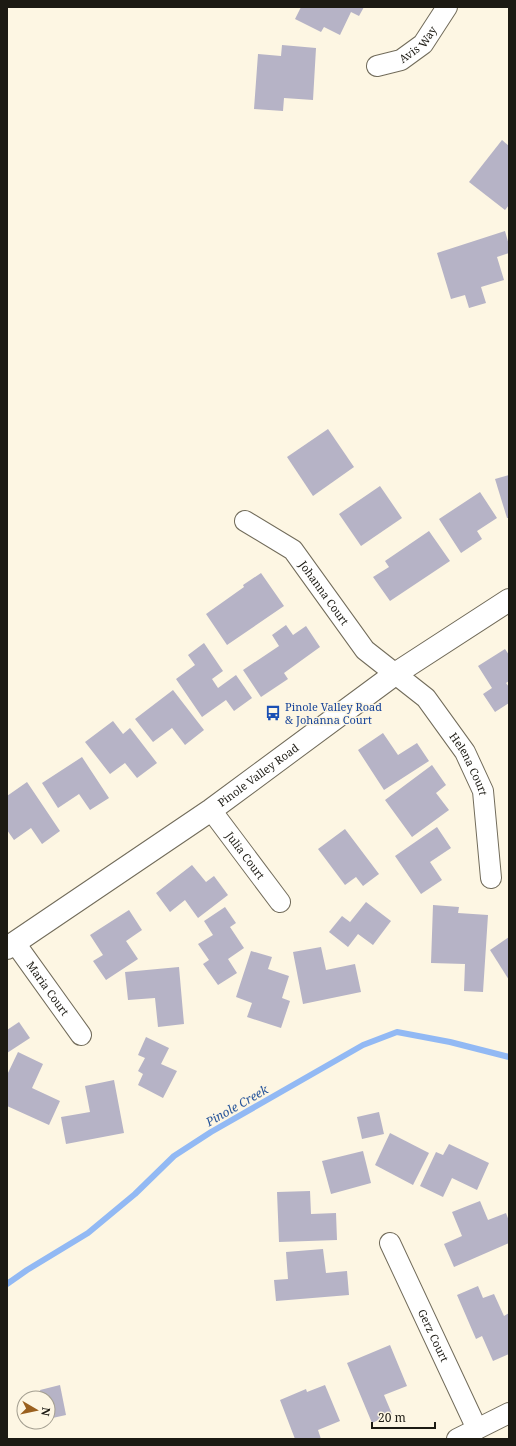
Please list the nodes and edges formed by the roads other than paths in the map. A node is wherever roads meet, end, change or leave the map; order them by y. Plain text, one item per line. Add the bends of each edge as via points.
1 (447, 7) edge
2 (377, 66) dead end
3 (245, 521) dead end
4 (509, 600) edge
5 (395, 674) junction
6 (211, 810) junction
7 (491, 878) dead end
8 (280, 902) dead end
9 (11, 945) edge
10 (81, 1035) dead end
11 (390, 1243) dead end
12 (509, 1413) edge
13 (477, 1429) junction
14 (457, 1439) edge

1 - 2 street, Avis Way via 423,44 401,60
3 - 5 street, Johanna Court via 293,550 365,650
4 - 5 main road, Pinole Valley Road
5 - 6 main road, Pinole Valley Road
5 - 7 street, Helena Court via 426,698 465,752 483,791
6 - 8 street, Julia Court
6 - 9 main road, Pinole Valley Road
9 - 10 street, Maria Court
11 - 13 street, Gerz Court
12 - 13 street
13 - 14 street

